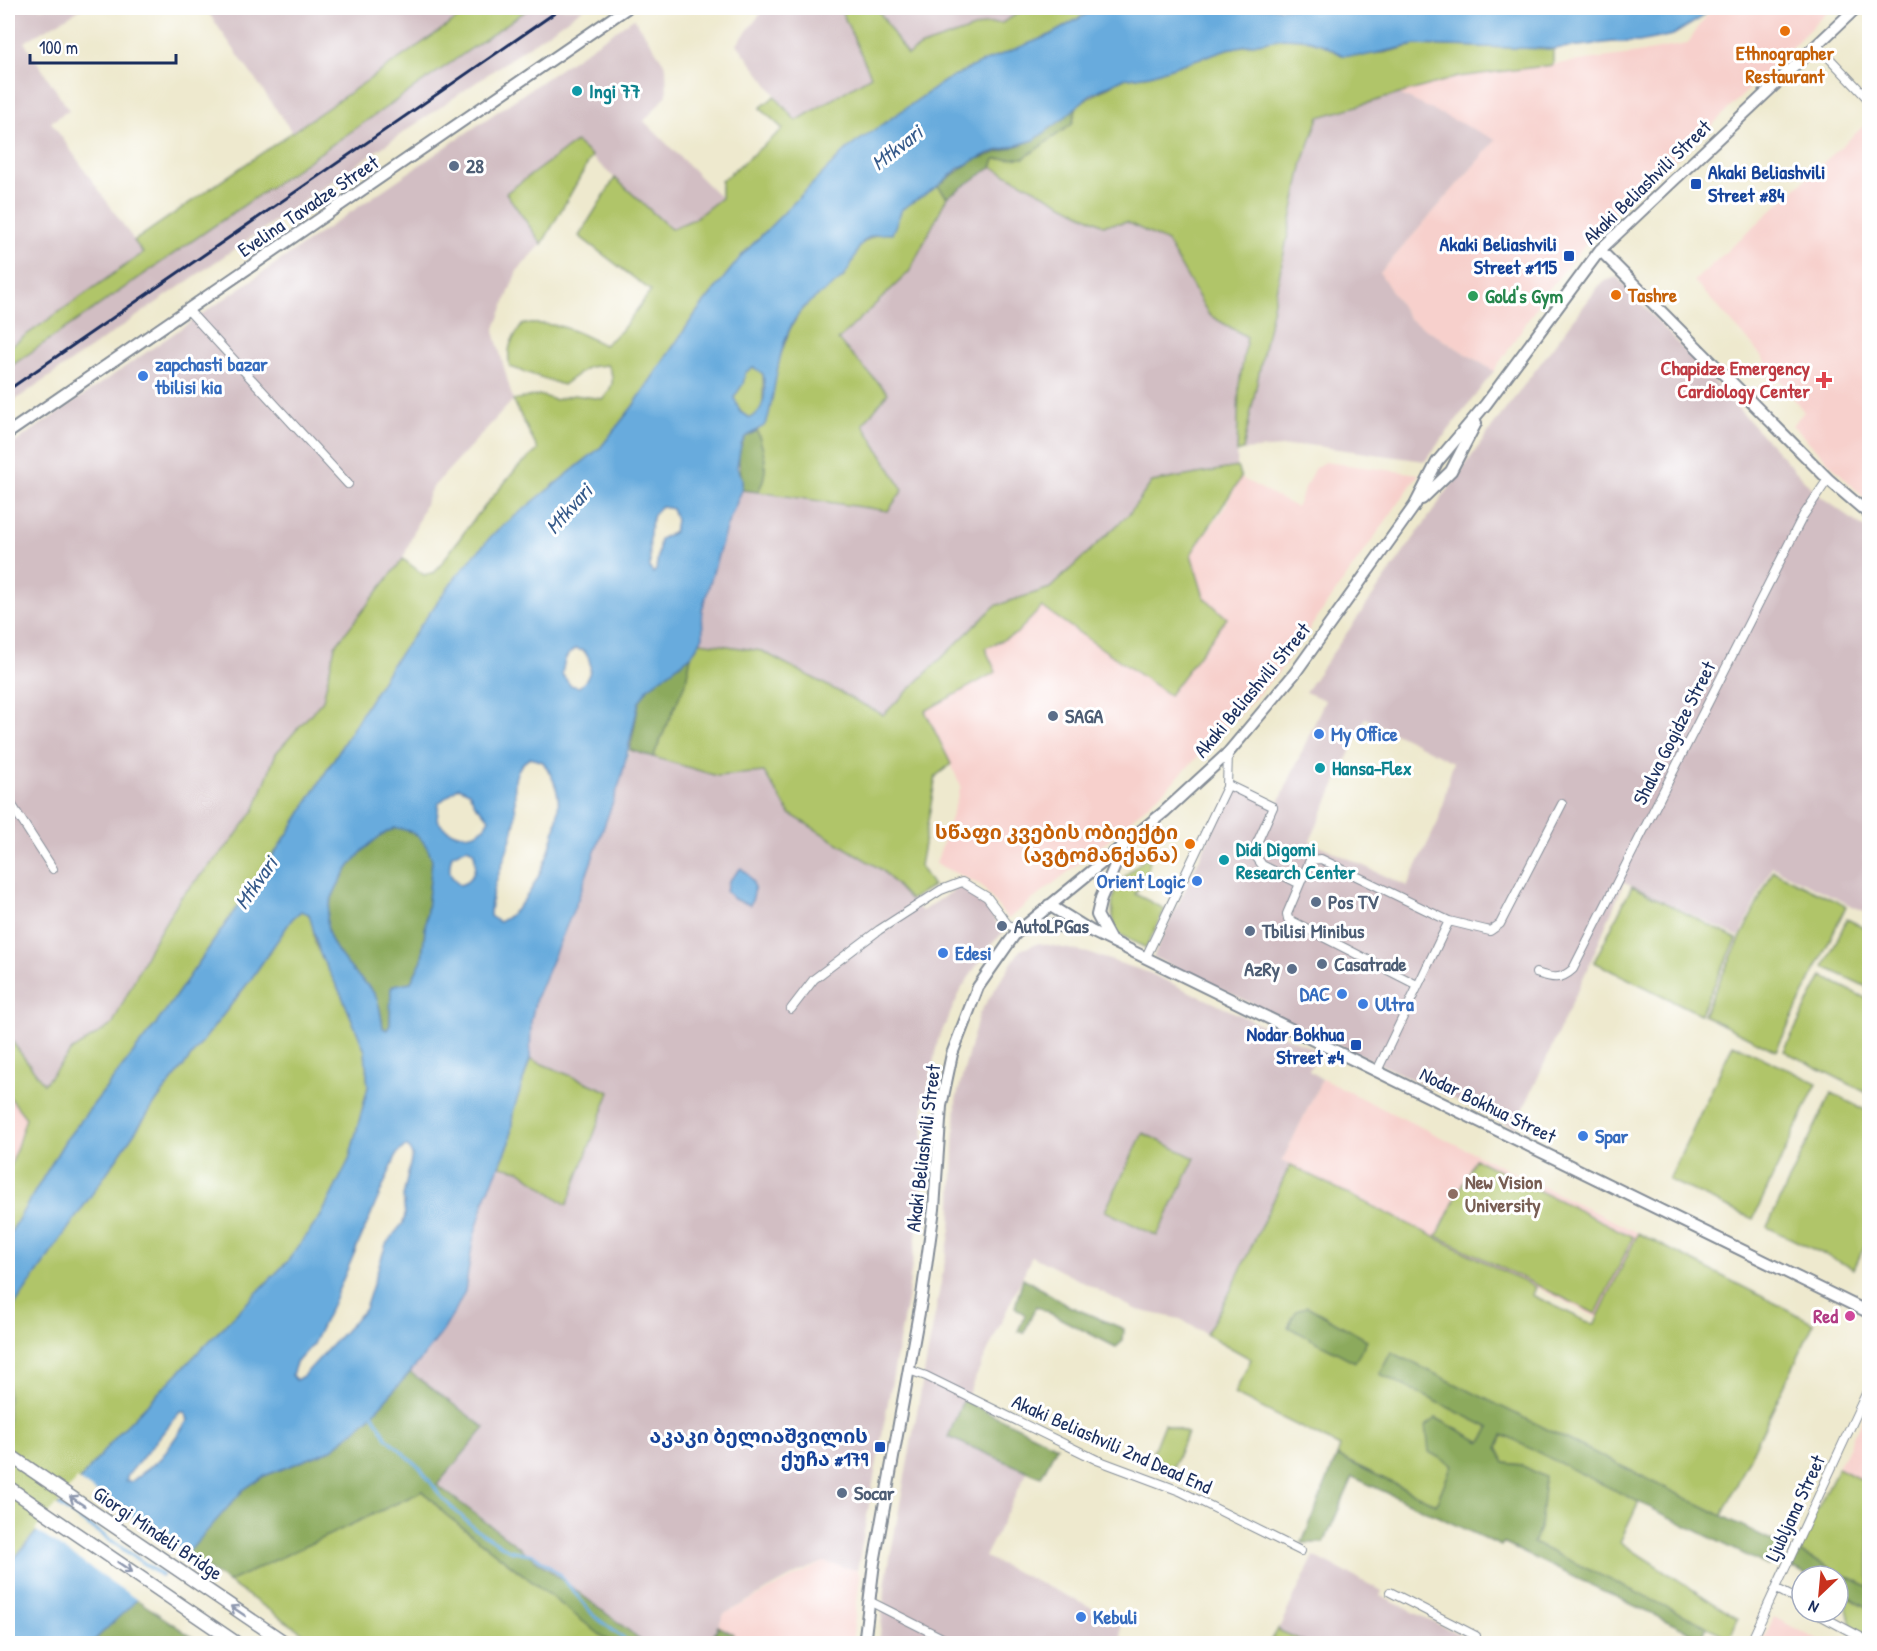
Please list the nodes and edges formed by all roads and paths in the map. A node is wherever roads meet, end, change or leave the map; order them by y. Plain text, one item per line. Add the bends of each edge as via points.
1 (627, 8) edge
2 (1856, 8) edge
3 (1818, 45) junction
4 (1869, 101) edge
5 (1600, 250) junction
6 (188, 310) junction
7 (1486, 404) junction
8 (8, 433) edge
9 (1437, 462) junction
10 (1451, 471) junction
11 (1828, 479) junction
12 (348, 484) dead end
13 (1415, 505) junction
14 (1869, 515) edge
15 (1227, 753) junction
16 (1228, 785) junction
17 (8, 799) edge
18 (1562, 804) dead end
19 (1124, 845) junction
20 (54, 869) dead end
21 (1298, 883) junction
22 (1049, 906) junction
23 (1449, 921) junction
24 (1021, 929) junction
25 (1091, 931) junction
26 (1111, 939) junction
27 (1146, 957) junction
28 (1536, 974) dead end
29 (1417, 985) junction
30 (791, 1009) dead end
31 (1377, 1071) junction
32 (1869, 1313) edge
33 (909, 1370) junction
34 (1869, 1385) edge
35 (8, 1454) edge
36 (8, 1487) edge
37 (1301, 1551) dead end
38 (1777, 1589) junction
39 (1390, 1592) dead end
40 (1790, 1596) edge
41 (868, 1601) junction
42 (1836, 1624) edge
43 (1869, 1642) edge
44 (238, 1644) edge
45 (287, 1644) edge
46 (864, 1644) edge
47 (954, 1644) edge
48 (1473, 1644) edge
49 (1750, 1644) edge

1 - 6 main road, Evelina Tavadze Street
2 - 3 main road, Akaki Beliashvili Street
3 - 4 street
3 - 5 main road, Akaki Beliashvili Street
5 - 7 main road, Akaki Beliashvili Street
5 - 11 main road
6 - 8 main road, Evelina Tavadze Street
6 - 12 street
7 - 9 main road, Akaki Beliashvili Street
7 - 10 main road, Akaki Beliashvili Street
9 - 10 street
9 - 13 main road, Akaki Beliashvili Street
10 - 13 main road, Akaki Beliashvili Street
11 - 14 main road
11 - 28 street, Shalva Gogidze Street via 1803,516 1573,969 1555,979
13 - 15 main road, Akaki Beliashvili Street via 1295,673
15 - 16 street
15 - 19 main road, Akaki Beliashvili Street
16 - 21 street via 1273,807 1253,852 1262,865
16 - 27 street
17 - 20 street
18 - 23 street via 1500,924 1491,931
19 - 22 main road, Akaki Beliashvili Street
19 - 26 main road via 1097,915
21 - 23 street via 1310,861 1318,858
21 - 29 street via 1287,914 1292,923
22 - 24 main road, Akaki Beliashvili Street
22 - 25 main road
23 - 29 street
24 - 25 main road via 1043,924
24 - 30 street via 1008,925 987,897 962,882 941,890 879,930 814,980
24 - 33 main road, Akaki Beliashvili Street via 978,987 952,1054 941,1106 934,1209
25 - 26 main road, Nodar Bokhua Street
26 - 27 main road, Nodar Bokhua Street
27 - 31 main road, Nodar Bokhua Street
29 - 31 street
31 - 32 main road, Nodar Bokhua Street
33 - 37 street, Akaki Beliashvili 2nd Dead End via 1097,1460 1180,1491
33 - 41 main road, Akaki Beliashvili Street
34 - 38 street, Ljubljana Street
45 -> 35 main road, Giorgi Mindeli Bridge
36 -> 44 main road
38 - 40 street
38 - 49 street, Ljubljana Street
39 - 48 street via 1476,1636
41 - 46 main road, Akaki Beliashvili Street
41 - 47 street
42 - 43 street

